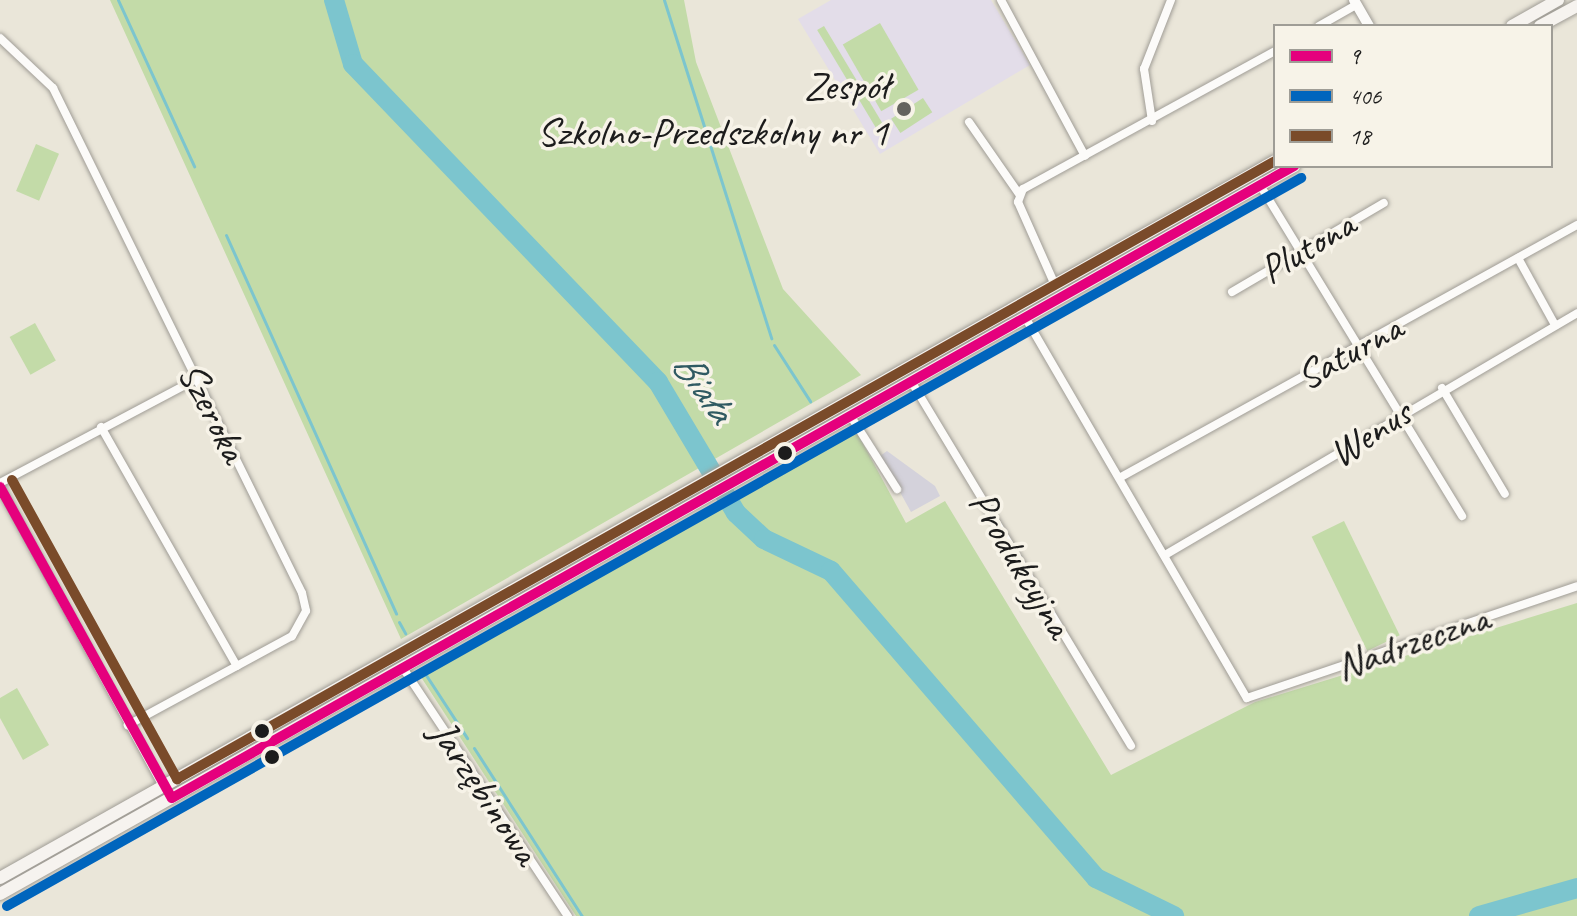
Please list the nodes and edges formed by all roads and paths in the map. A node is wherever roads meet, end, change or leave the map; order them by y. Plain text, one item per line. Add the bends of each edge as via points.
1 (1001, 0) edge
2 (1171, 0) edge
3 (1558, 0) edge
4 (1355, 2) edge
5 (1577, 6) edge
6 (1322, 24) edge
7 (1368, 24) edge
8 (1516, 24) edge
9 (1544, 24) edge
10 (0, 38) edge
11 (1273, 52) edge
12 (1152, 121) junction
13 (969, 122) dead end
14 (1085, 156) junction
15 (1273, 162) edge
16 (1290, 168) edge
17 (1252, 173) junction
18 (1260, 185) junction
19 (1019, 194) junction
20 (1384, 203) dead end
21 (1577, 225) edge
22 (1300, 250) junction
23 (1518, 258) junction
24 (1055, 285) junction
25 (1232, 292) dead end
26 (1577, 313) edge
27 (1025, 317) junction
28 (1555, 325) junction
29 (1356, 348) junction
30 (198, 378) junction
31 (911, 381) junction
32 (1442, 388) junction
33 (850, 415) junction
34 (1394, 415) junction
35 (101, 427) junction
36 (729, 476) junction
37 (1121, 477) junction
38 (0, 485) edge
39 (897, 489) dead end
40 (1505, 494) dead end
41 (1462, 516) dead end
42 (1165, 555) junction
43 (1577, 586) edge
44 (401, 662) junction
45 (237, 666) junction
46 (128, 725) junction
47 (1131, 746) dead end
48 (162, 784) junction
49 (172, 798) junction
50 (0, 878) edge
51 (0, 894) edge
52 (568, 916) edge

1 - 14 street
2 - 12 street via 1144,69
3 - 8 main road
4 - 6 street
4 - 7 street
5 - 9 main road
10 - 30 street, Szeroka via 53,88
11 - 12 street
12 - 14 street
13 - 19 street
14 - 19 street
15 - 17 main road
16 - 18 main road
17 - 18 main road
17 - 24 main road
18 - 22 street
18 - 27 main road
19 - 24 street
20 - 22 street, Plutona
21 - 23 street, Saturna
22 - 25 street, Plutona
22 - 29 street
23 - 28 street
23 - 29 street, Saturna
24 - 36 main road
26 - 28 street, Wenus
27 - 31 main road
27 - 37 street
28 - 32 street, Wenus
29 - 34 street
29 - 37 street, Saturna
30 - 35 street
30 - 45 street, Szeroka via 306,611 292,636
31 - 33 main road
31 - 47 street, Produkcyjna
32 - 34 street, Wenus
32 - 40 street
33 - 36 main road
33 - 39 street
34 - 41 street
34 - 42 street, Wenus via 1383,431
35 - 38 street
35 - 45 street
36 - 44 main road
37 - 42 street
38 - 46 street
42 - 43 street, Nadrzeczna via 1247,698
44 - 48 main road
44 - 49 main road
44 - 52 street, Jarzębinowa
45 - 46 street, Szeroka
46 - 48 street
48 - 49 main road
48 - 50 main road
49 - 51 main road

